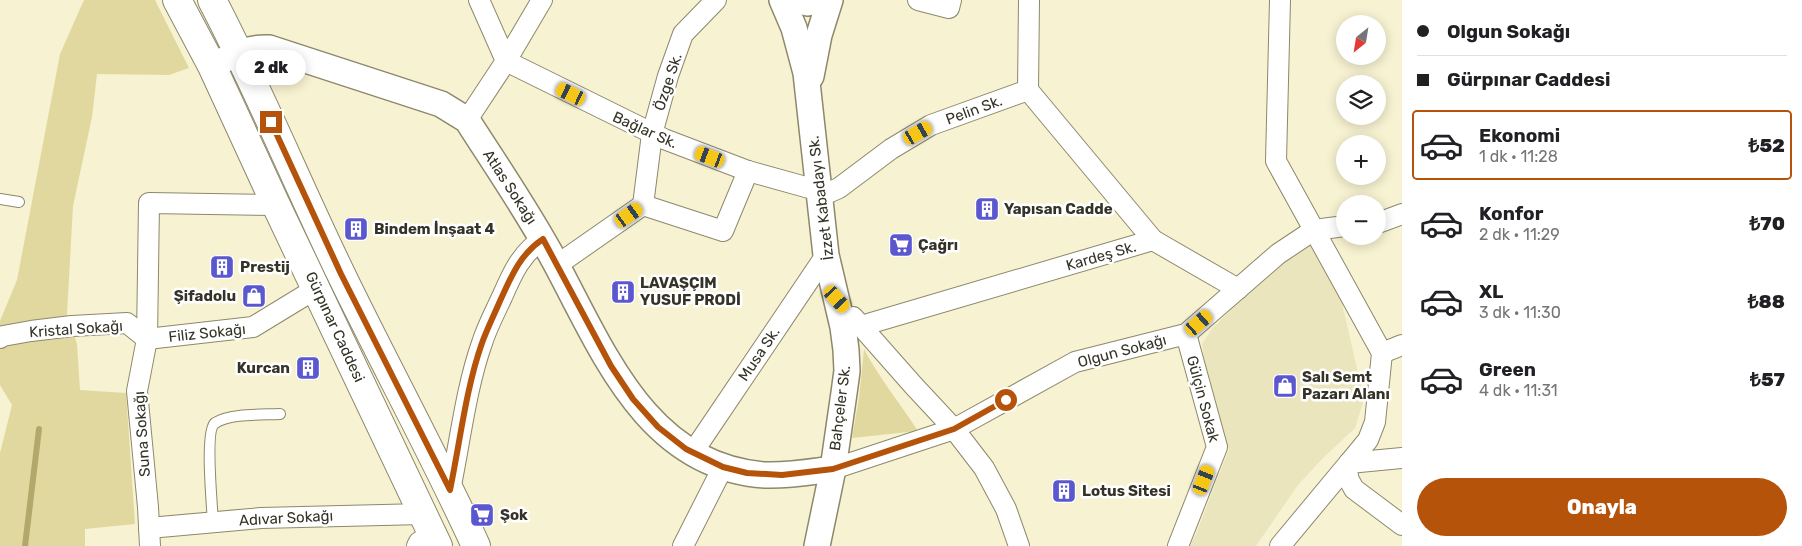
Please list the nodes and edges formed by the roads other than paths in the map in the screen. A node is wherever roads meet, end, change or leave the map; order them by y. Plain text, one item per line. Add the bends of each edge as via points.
1 (177, 0) edge
2 (212, 0) edge
3 (479, 0) edge
4 (542, 0) edge
5 (716, 0) edge
6 (782, 0) edge
7 (794, 0) edge
8 (818, 0) edge
9 (830, 0) edge
10 (918, 0) edge
11 (951, 0) edge
12 (1029, 0) edge
13 (1280, 0) edge
14 (239, 52) junction
15 (506, 61) junction
16 (212, 66) junction
17 (1028, 90) junction
18 (809, 96) junction
19 (467, 120) junction
20 (652, 134) junction
21 (748, 171) junction
22 (820, 192) junction
23 (0, 199) edge
24 (19, 202) dead end
25 (276, 204) junction
26 (643, 205) junction
27 (1402, 214) edge
28 (1386, 221) edge
29 (1336, 227) edge
30 (1314, 230) junction
31 (543, 239) junction
32 (1153, 240) junction
33 (826, 255) junction
34 (557, 265) junction
35 (317, 288) junction
36 (1238, 289) junction
37 (837, 299) junction
38 (861, 326) junction
39 (1186, 334) junction
40 (0, 338) edge
41 (147, 339) junction
42 (1402, 345) edge
43 (1382, 353) junction
44 (280, 414) dead end
45 (954, 429) junction
46 (693, 452) junction
47 (1402, 458) edge
48 (1349, 463) junction
49 (723, 467) junction
50 (833, 469) junction
51 (450, 490) junction
52 (213, 522) junction
53 (1402, 525) edge
54 (428, 535) edge
55 (150, 537) edge
56 (476, 546) edge
57 (683, 546) edge
58 (818, 546) edge
59 (1019, 546) edge
60 (1178, 546) edge
61 (1280, 546) edge

1 - 16 main road, Gürpınar Caddesi
2 - 14 main road, Gürpınar Caddesi
3 - 15 street
4 - 15 street
5 - 20 street, Özge Sk. via 683,34
6 - 18 street via 803,57
7 - 8 street via 808,3
9 - 18 street via 815,49
10 - 11 street via 949,8
12 - 17 street
13 - 30 street via 1276,161
14 - 16 street, Atlas Sokağı
14 - 19 street, Atlas Sokağı via 269,48 441,104
14 - 51 main road, Gürpınar Caddesi via 341,274
15 - 19 street
15 - 20 street, Bağlar Sk.
16 - 25 main road, Gürpınar Caddesi
17 - 22 street, Pelin Sk. via 931,125 891,149 839,188
17 - 32 street, Kardeş Sk.
18 - 22 street, İzzet Kabadayı Sk.
19 - 31 street, Atlas Sokağı
20 - 21 street, Bağlar Sk.
20 - 26 street, Özge Sk.
21 - 22 street, Bağlar Sk.
21 - 26 street via 723,231
22 - 33 street, İzzet Kabadayı Sk.
23 - 24 lane
25 - 35 main road, Gürpınar Caddesi
25 - 41 street, Suna Sokağı via 149,203
26 - 34 street
27 - 28 street
29 - 30 street
30 - 36 street via 1278,254
30 - 43 street
31 - 34 street, Atlas Sokağı
31 - 51 street via 523,255 482,343
32 - 36 street
32 - 38 street, Kardeş Sk.
33 - 37 street, İzzet Kabadayı Sk.
33 - 46 street, Musa Sk.
34 - 46 street, Atlas Sokağı via 622,383 658,427
35 - 41 street, Filiz Sokağı via 253,327
35 - 54 main road, Gürpınar Caddesi
36 - 39 street
37 - 38 street
37 - 50 street, Bahçeler Sk. via 847,371
38 - 45 street
39 - 45 street, Olgun Sokağı via 1075,362
39 - 60 street, Gülçin Sokak via 1217,448
40 - 41 street, Kristal Sokağı via 32,331 127,323
41 - 55 street, Suna Sokağı via 137,392
42 - 43 street
43 - 48 street via 1375,422 1368,440
44 - 52 lane via 237,417 212,425
45 - 50 street, Olgun Sokağı
45 - 59 street via 984,468 1006,509
46 - 49 street, Atlas Sokağı
47 - 48 street
48 - 53 street via 1347,472 1354,488
48 - 61 street
49 - 50 street, Atlas Sokağı via 747,473 782,475
49 - 57 street
50 - 58 street, Bahçeler Sk.
51 - 56 main road, Gürpınar Caddesi
52 - 54 street, Adıvar Sokağı via 261,518
52 - 55 street, Adıvar Sokağı

